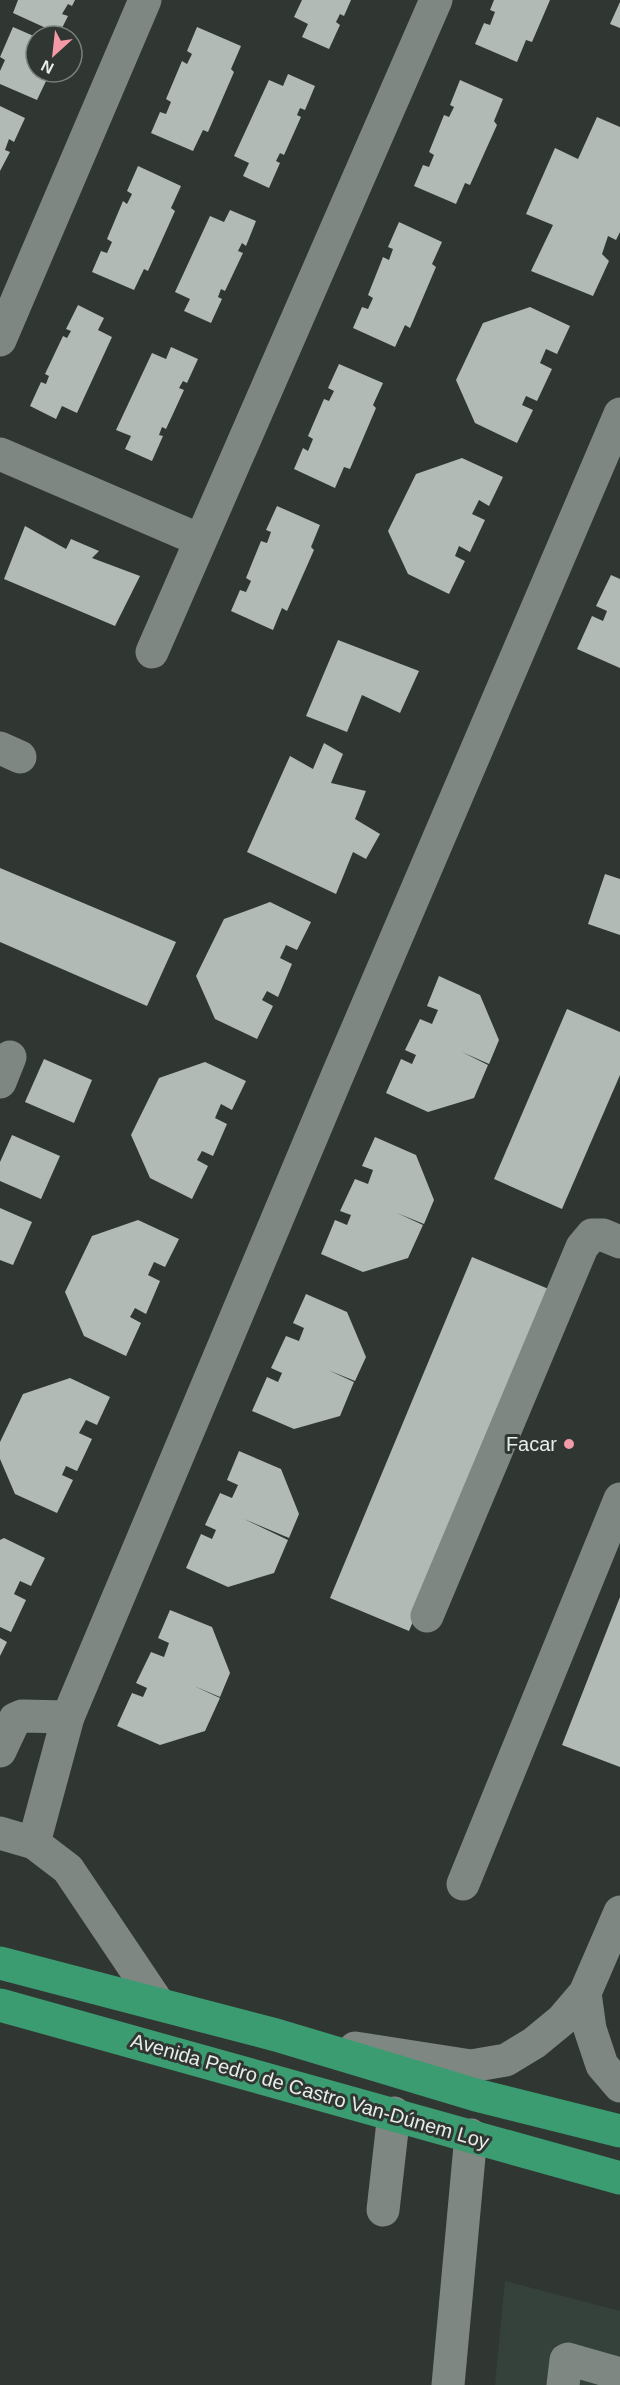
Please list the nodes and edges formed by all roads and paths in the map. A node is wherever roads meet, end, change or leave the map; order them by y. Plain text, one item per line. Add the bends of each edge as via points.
1 (145, 0) edge
2 (436, 0) edge
3 (0, 340) edge
4 (620, 414) edge
5 (0, 454) edge
6 (200, 540) junction
7 (152, 652) dead end
8 (620, 1242) edge
9 (620, 1499) edge
10 (427, 1616) dead end
11 (68, 1717) junction
12 (0, 1751) edge
13 (0, 1833) edge
14 (34, 1843) junction
15 (463, 1884) dead end
16 (620, 1912) edge
17 (0, 1963) edge
18 (585, 1993) junction
19 (158, 2003) junction
20 (0, 2005) edge
21 (276, 2035) junction
22 (620, 2086) edge
23 (394, 2113) junction
24 (620, 2131) edge
25 (471, 2135) junction
26 (620, 2178) edge
27 (383, 2210) dead end
28 (620, 2374) edge
29 (448, 2385) edge
30 (563, 2385) edge

1 - 3 street
2 - 6 street
4 - 11 street
5 - 6 street
6 - 7 street
8 - 10 street via 592,1235 582,1247
9 - 15 street
11 - 12 street via 15,1719
11 - 14 street
13 - 14 street
14 - 19 street via 68,1869
16 - 18 street
17 - 19 highway
18 - 21 street via 562,2020 534,2043 506,2060 471,2066
18 - 22 street via 590,2029 602,2065
19 - 21 highway
20 - 23 highway, Avenida Pedro de Castro Van-Dúnem Loy
21 - 24 highway via 476,2095
23 - 25 highway, Avenida Pedro de Castro Van-Dúnem Loy
23 - 27 street
25 - 26 highway, Avenida Pedro de Castro Van-Dúnem Loy
25 - 29 street
28 - 30 street via 568,2359

